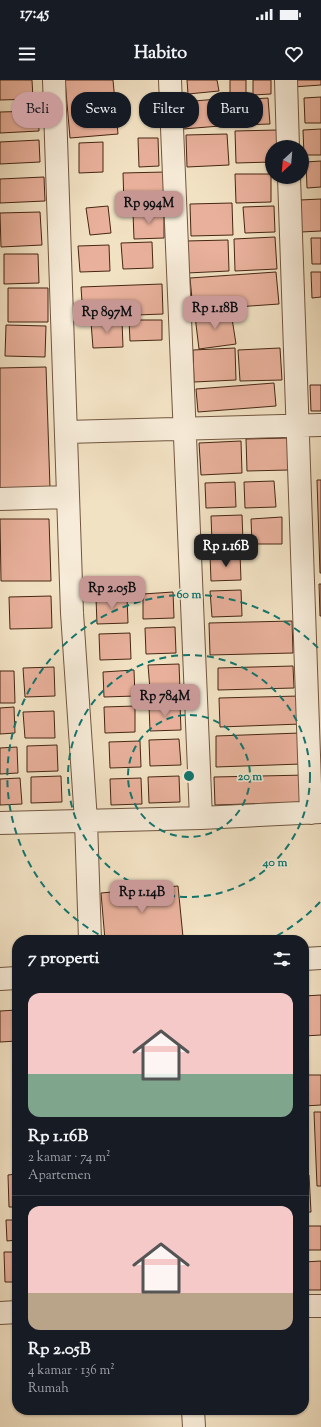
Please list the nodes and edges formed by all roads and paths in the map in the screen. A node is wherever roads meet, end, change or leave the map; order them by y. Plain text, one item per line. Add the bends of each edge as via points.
1 (54, 80) edge
2 (170, 80) edge
3 (286, 80) edge
4 (288, 140) edge
5 (289, 184) edge
6 (321, 425) edge
7 (298, 426) junction
8 (184, 429) junction
9 (66, 432) junction
10 (68, 497) junction
11 (0, 499) edge
12 (316, 813) edge
13 (201, 818) junction
14 (86, 821) junction
15 (0, 823) edge
16 (90, 935) edge
17 (321, 958) edge
18 (309, 959) edge
19 (12, 978) edge
20 (0, 979) edge
21 (309, 1306) edge
22 (321, 1306) edge
23 (12, 1312) edge
24 (0, 1313) edge
25 (193, 1415) edge
26 (194, 1427) edge

1 - 9 street
2 - 8 street
3 - 4 street
5 - 7 street
6 - 7 street
7 - 8 street
7 - 12 street
8 - 9 street
8 - 13 street
9 - 10 street
10 - 11 street
10 - 14 street via 72,613
12 - 13 street
13 - 14 street
14 - 15 street
14 - 16 street
17 - 18 street
19 - 20 street
21 - 22 street
23 - 24 street
25 - 26 street

